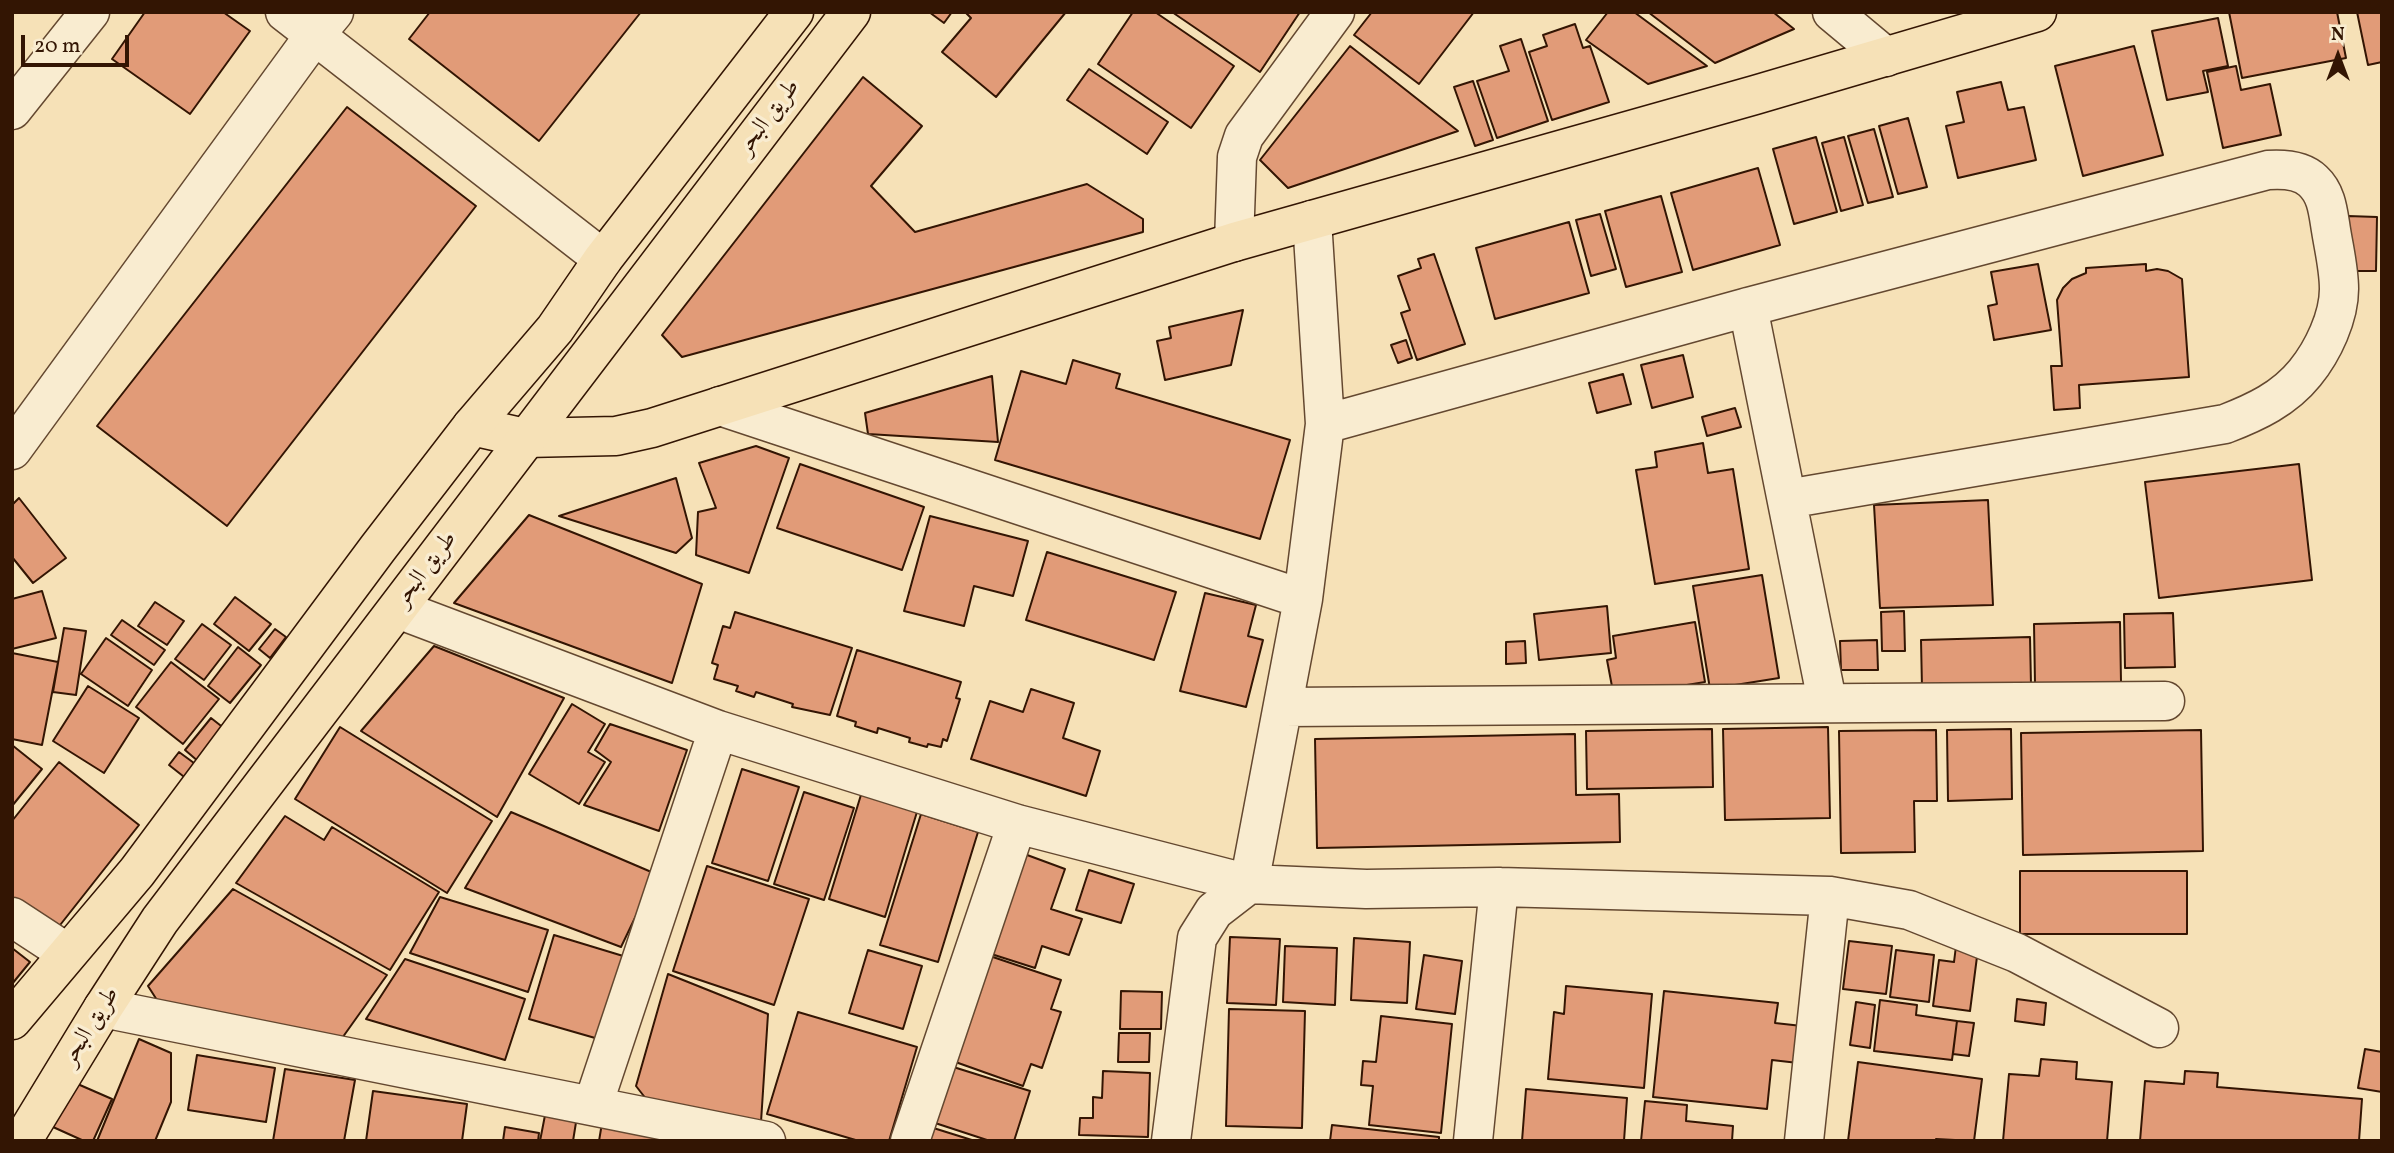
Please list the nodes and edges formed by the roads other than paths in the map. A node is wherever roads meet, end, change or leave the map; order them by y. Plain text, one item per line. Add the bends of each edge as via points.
1 (90, 12) edge
2 (794, 12) edge
3 (851, 12) edge
4 (1335, 12) edge
5 (2037, 12) edge
6 (1841, 15) edge
7 (311, 20) edge
8 (1886, 57) junction
9 (12, 110) edge
10 (1312, 220) junction
11 (1234, 242) junction
12 (603, 259) junction
13 (1748, 307) junction
14 (720, 406) junction
15 (1325, 424) junction
16 (472, 426) junction
17 (525, 438) junction
18 (12, 450) edge
19 (1787, 499) junction
20 (1303, 598) junction
21 (397, 609) junction
22 (1827, 701) junction
23 (2165, 701) dead end
24 (1284, 707) junction
25 (718, 730) junction
26 (1017, 824) junction
27 (1249, 884) junction
28 (1499, 887) junction
29 (1830, 896) junction
30 (12, 917) edge
31 (67, 953) junction
32 (103, 1007) junction
33 (12, 1020) edge
34 (2159, 1028) dead end
35 (593, 1105) junction
36 (22, 1141) edge
37 (766, 1141) edge
38 (909, 1141) edge
39 (1171, 1141) edge
40 (1473, 1141) edge
41 (1804, 1141) edge

1 - 9 street
2 - 12 main road, طريق البحر
3 - 17 main road, طريق البحر
4 - 11 street via 1244,136 1237,156
5 - 8 main road
6 - 8 street
7 - 12 street
7 - 18 street
8 - 10 main road
10 - 11 main road
10 - 15 street
11 - 14 main road
12 - 16 main road, طريق البحر via 555,328
13 - 15 street
13 - 19 street
13 - 19 street via 2268,170 2286,169 2312,179 2328,209 2339,292 2333,321 2307,371 2284,394 2255,412 2225,424
14 - 17 main road via 616,436
14 - 20 street
15 - 20 street
16 - 17 main road
16 - 31 main road, طريق البحر via 137,872
17 - 21 main road, طريق البحر
19 - 22 street
20 - 24 street
21 - 25 street
21 - 32 main road, طريق البحر via 160,920
22 - 23 street
22 - 24 street
24 - 27 street
25 - 26 street
25 - 35 street
26 - 27 street
26 - 38 street
27 - 28 street via 1366,889
27 - 39 street via 1214,911 1197,938
28 - 29 street
28 - 40 street
29 - 34 street via 1909,909 2017,953
29 - 41 street
30 - 31 street
31 - 33 main road, طريق البحر
32 - 35 street
32 - 36 main road, طريق البحر
35 - 37 street

